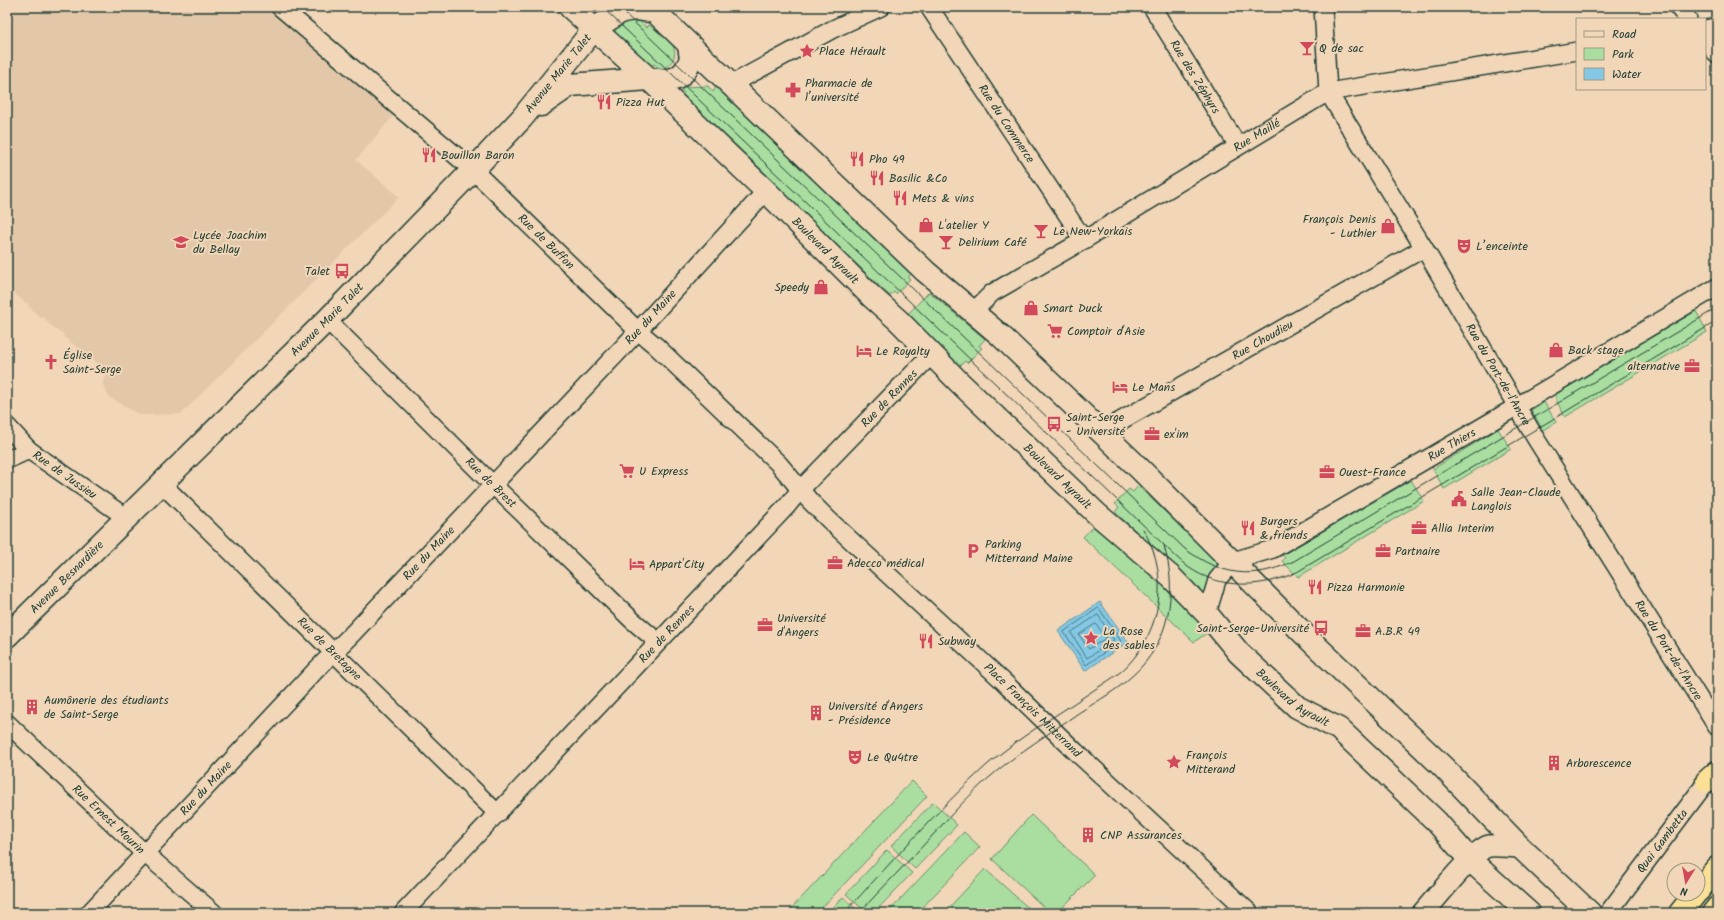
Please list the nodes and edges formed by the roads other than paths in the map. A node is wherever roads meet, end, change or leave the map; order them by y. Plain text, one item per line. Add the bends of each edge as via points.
1 (280, 7) edge
2 (570, 7) edge
3 (881, 7) edge
4 (929, 7) edge
5 (1152, 7) edge
6 (1323, 7) edge
7 (1678, 7) edge
8 (652, 10) edge
9 (1687, 18) edge
10 (1717, 27) edge
11 (594, 29) junction
12 (1706, 29) edge
13 (1706, 41) edge
14 (689, 45) junction
15 (1576, 51) edge
16 (1717, 55) edge
17 (685, 71) junction
18 (649, 79) junction
19 (730, 85) junction
20 (1328, 92) junction
21 (522, 118) junction
22 (1238, 146) junction
23 (473, 170) junction
24 (766, 191) junction
25 (1084, 240) junction
26 (1424, 248) junction
27 (1717, 287) edge
28 (973, 312) junction
29 (327, 320) junction
30 (638, 331) junction
31 (931, 355) junction
32 (1518, 406) junction
33 (7, 426) edge
34 (1102, 432) junction
35 (29, 450) junction
36 (7, 460) edge
37 (162, 484) junction
38 (493, 485) junction
39 (800, 490) junction
40 (127, 518) junction
41 (1233, 561) junction
42 (1207, 614) junction
43 (7, 636) edge
44 (658, 642) junction
45 (334, 652) junction
46 (7, 723) edge
47 (1717, 727) edge
48 (1714, 774) edge
49 (498, 814) junction
50 (1520, 847) junction
51 (145, 853) junction
52 (1470, 860) junction
53 (1717, 868) edge
54 (1706, 881) edge
55 (1689, 902) edge
56 (1717, 908) edge
57 (89, 913) edge
58 (214, 913) edge
59 (403, 913) edge
60 (1250, 913) edge
61 (1423, 913) edge
62 (1529, 913) edge
63 (1590, 913) edge
64 (1608, 913) edge
65 (1680, 913) edge
66 (1713, 913) edge

1 - 23 street, Rue de Buffon
2 - 11 main road, Boulevard Ayrault
3 - 19 street via 833,28
4 - 25 street, Rue du Commerce
5 - 22 street, Rue des Zéphyrs
6 - 20 street, Rue du Port-de-l'Ancre
7 - 9 street
8 - 11 main road, Avenue Marie Talet via 622,11
8 - 14 main road
10 - 12 street
11 - 18 main road, Boulevard Ayrault
11 - 21 main road, Avenue Marie Talet
13 - 16 street
14 - 17 main road via 691,59
14 - 19 main road
15 - 20 street, Rue Maillé
17 - 18 main road, Avenue Marie Talet via 677,78 665,81
17 - 19 main road via 710,81
18 - 21 main road, Avenue Marie Talet via 570,85
18 - 24 main road, Boulevard Ayrault
19 - 28 main road via 925,271
20 - 22 street, Rue Maillé
20 - 26 street, Rue du Port-de-l'Ancre
21 - 23 main road, Avenue Marie Talet
22 - 25 street, Rue Maillé
23 - 29 main road, Avenue Marie Talet
23 - 30 street, Rue de Buffon
24 - 30 street, Rue du Maine
24 - 31 main road, Boulevard Ayrault
25 - 28 street, Rue Maillé via 992,293
26 - 32 street, Rue du Port-de-l'Ancre
26 - 34 street, Rue Choudieu
27 - 32 street, Rue Thiers
28 - 34 main road
29 - 37 main road, Avenue Marie Talet
29 - 38 street, Rue de Brest
30 - 38 street, Rue du Maine
30 - 39 street, Rue de Buffon via 779,464
31 - 39 street, Rue de Rennes
31 - 42 main road, Boulevard Ayrault via 1097,514 1171,576
32 - 41 street, Rue Thiers via 1273,549
32 - 47 street, Rue du Port-de-l'Ancre via 1536,439
33 - 35 street, Rue de Jussieu
34 - 41 main road
35 - 36 street
35 - 40 street, Rue de Jussieu
37 - 40 main road, Avenue Marie Talet
37 - 45 street, Rue de Bretagne
38 - 44 street, Rue de Brest
38 - 45 street, Rue du Maine
39 - 44 street, Rue de Rennes
39 - 60 street, Place François Mitterrand
40 - 43 main road, Avenue Besnardière
41 - 42 street via 1217,580
41 - 50 main road via 1310,640 1444,768
42 - 52 main road, Boulevard Ayrault via 1239,653 1297,707 1339,730 1436,821
44 - 49 street, Rue de Rennes
45 - 49 street, Rue de Bretagne
45 - 51 street, Rue du Maine
46 - 51 street, Rue Ernest Mourin
48 - 64 street, Quai Gambetta
49 - 59 street, Rue de Rennes
50 - 52 street via 1488,846
50 - 63 main road
51 - 57 street, Rue du Maine
51 - 58 street, Rue Ernest Mourin
52 - 61 street
52 - 62 main road, Boulevard Ayrault
53 - 54 highway
55 - 65 highway
56 - 66 highway

